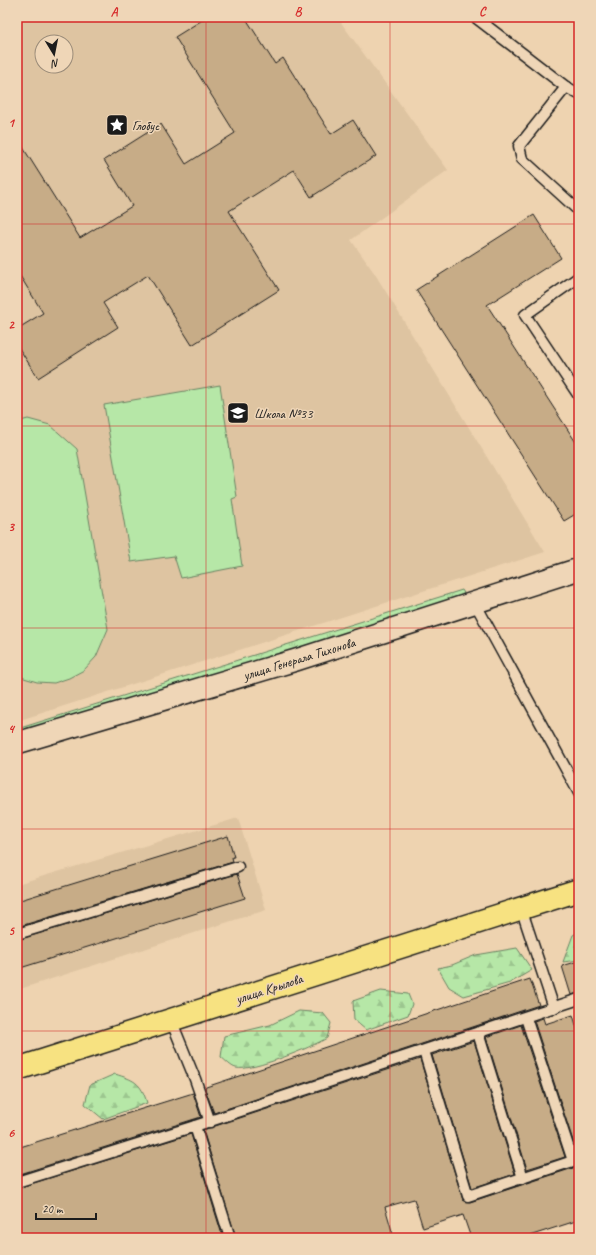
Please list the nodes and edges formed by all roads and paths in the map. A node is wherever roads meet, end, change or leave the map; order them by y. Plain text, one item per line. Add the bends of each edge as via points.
1 (475, 17) edge
2 (566, 87) junction
3 (579, 94) edge
4 (579, 211) edge
5 (579, 277) edge
6 (579, 396) edge
7 (579, 569) edge
8 (475, 603) junction
9 (17, 743) edge
10 (579, 793) edge
11 (238, 867) dead end
12 (579, 885) edge
13 (579, 890) edge
14 (521, 908) junction
15 (17, 934) edge
16 (579, 999) edge
17 (554, 1008) junction
18 (526, 1018) junction
19 (171, 1020) junction
20 (478, 1033) junction
21 (424, 1051) junction
22 (17, 1069) edge
23 (210, 1122) junction
24 (195, 1126) junction
25 (576, 1160) edge
26 (523, 1178) junction
27 (17, 1182) edge
28 (579, 1236) edge
29 (230, 1238) edge
30 (574, 1238) edge

1 - 2 lane
2 - 3 lane
2 - 4 lane via 519,146 522,159
5 - 6 lane via 524,315
7 - 8 street, улица Генерала Тихонова
8 - 9 street, улица Генерала Тихонова via 296,660
8 - 10 lane
11 - 15 lane
12 - 14 main road
13 - 14 main road
14 - 17 lane
14 - 19 main road, улица Крылова
16 - 17 lane
17 - 18 lane
18 - 20 lane
18 - 25 lane
19 - 22 main road, улица Крылова
19 - 23 lane
20 - 21 lane
20 - 26 lane
21 - 23 lane
21 - 26 lane via 468,1196
23 - 24 lane
24 - 27 lane
24 - 29 lane
25 - 26 lane
28 - 30 lane

